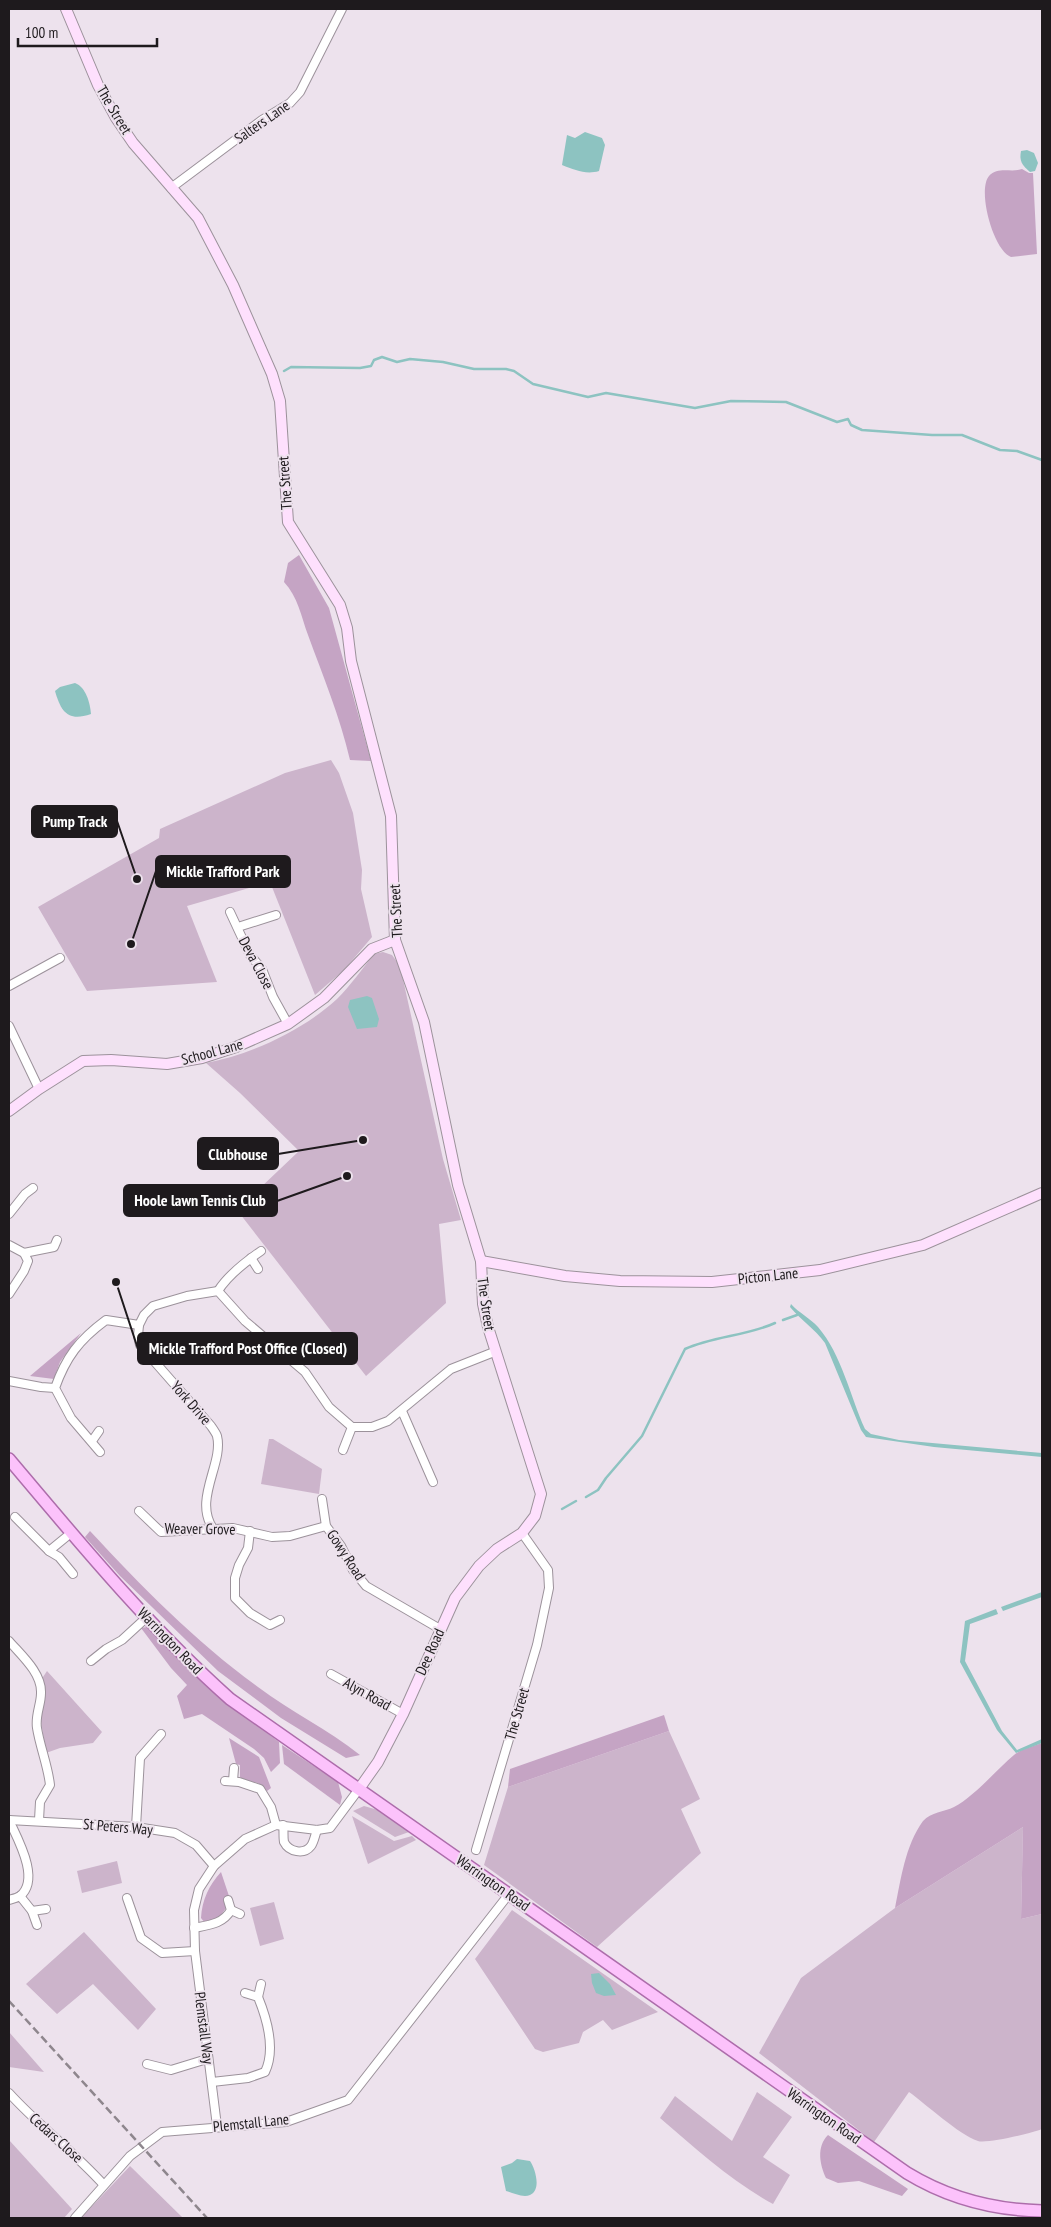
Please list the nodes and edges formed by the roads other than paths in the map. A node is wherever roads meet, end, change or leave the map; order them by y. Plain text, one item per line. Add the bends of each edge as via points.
1 (66, 9) edge
2 (342, 9) edge
3 (172, 188) junction
4 (230, 912) dead end
5 (276, 915) dead end
6 (238, 927) junction
7 (396, 940) junction
8 (60, 958) dead end
9 (9, 986) edge
10 (288, 1024) junction
11 (9, 1026) edge
12 (39, 1089) junction
13 (9, 1111) edge
14 (33, 1188) dead end
15 (1042, 1193) edge
16 (9, 1214) edge
17 (9, 1245) edge
18 (260, 1251) dead end
19 (24, 1254) junction
20 (57, 1256) dead end
21 (251, 1258) junction
22 (481, 1261) junction
23 (258, 1269) dead end
24 (218, 1291) junction
25 (9, 1294) edge
26 (139, 1325) junction
27 (494, 1352) junction
28 (9, 1381) edge
29 (55, 1388) junction
30 (402, 1411) junction
31 (352, 1427) junction
32 (99, 1431) dead end
33 (92, 1441) junction
34 (343, 1450) dead end
35 (100, 1452) dead end
36 (9, 1459) edge
37 (433, 1482) dead end
38 (322, 1499) dead end
39 (139, 1511) dead end
40 (15, 1517) dead end
41 (326, 1526) junction
42 (214, 1530) junction
43 (250, 1531) junction
44 (72, 1533) junction
45 (522, 1533) junction
46 (49, 1551) junction
47 (73, 1574) dead end
48 (146, 1618) junction
49 (280, 1620) dead end
50 (440, 1629) junction
51 (9, 1641) edge
52 (91, 1661) dead end
53 (331, 1674) dead end
54 (403, 1714) junction
55 (161, 1734) dead end
56 (234, 1768) dead end
57 (358, 1789) junction
58 (9, 1820) edge
59 (39, 1820) junction
60 (280, 1825) junction
61 (136, 1828) junction
62 (317, 1830) junction
63 (476, 1850) dead end
64 (214, 1866) junction
65 (509, 1894) junction
66 (20, 1896) junction
67 (127, 1898) dead end
68 (9, 1900) edge
69 (228, 1900) dead end
70 (46, 1909) dead end
71 (231, 1910) junction
72 (32, 1911) junction
73 (240, 1914) dead end
74 (37, 1924) dead end
75 (194, 1928) junction
76 (195, 1951) junction
77 (262, 1984) dead end
78 (245, 1992) dead end
79 (258, 1997) junction
80 (207, 2059) junction
81 (147, 2064) dead end
82 (171, 2070) junction
83 (173, 2078) dead end
84 (212, 2082) junction
85 (9, 2092) edge
86 (217, 2126) junction
87 (103, 2184) junction
88 (1042, 2211) edge
89 (75, 2218) edge

1 - 3 street, The Street via 98,85 116,118
2 - 3 street, Salters Lane via 300,92 290,103 262,120
3 - 7 street, The Street via 198,218 233,285 272,374 280,401 288,522 340,605 391,816
4 - 6 street, Deva Close
5 - 6 street, Deva Close
6 - 10 street, Deva Close
7 - 10 street, School Lane via 372,949 324,998
7 - 22 street, The Street via 424,1022 458,1184
8 - 9 street
10 - 12 street, School Lane via 202,1058 167,1064 83,1061
11 - 12 street
12 - 13 street, School Lane
14 - 16 street
15 - 22 street, Picton Lane via 923,1245 820,1270 712,1282 620,1281 565,1276
17 - 19 street
18 - 21 street
19 - 20 street via 56,1244
19 - 25 street via 28,1261
21 - 23 street
21 - 24 street
22 - 27 street, The Street via 483,1304
24 - 26 street via 154,1306
24 - 31 street via 245,1321 305,1372 329,1407
26 - 29 street via 106,1320 95,1328 72,1350
26 - 42 street, York Drive via 140,1345 217,1436 206,1504 207,1517
27 - 30 street via 452,1369
27 - 45 street, The Street via 541,1494 535,1516
28 - 29 street
29 - 33 street via 71,1418
30 - 31 street via 372,1427
30 - 37 street
31 - 34 street
32 - 33 street
33 - 35 street
36 - 44 main road, Warrington Road
38 - 41 street, Gowy Road
39 - 42 street, Weaver Grove via 161,1532
40 - 46 street
41 - 43 street, Weaver Grove via 290,1536 272,1537
41 - 50 street, Gowy Road via 366,1586
42 - 43 street, Weaver Grove via 233,1528
43 - 49 street via 248,1548 235,1578 236,1598 250,1614 270,1625
44 - 46 street
44 - 48 main road, Warrington Road
45 - 50 street, Dee Road via 497,1549 479,1566 455,1598
45 - 63 street, The Street via 548,1570 549,1588 537,1645
46 - 47 street via 59,1557
48 - 52 street via 122,1640
48 - 57 main road, Warrington Road via 230,1699
50 - 54 street, Dee Road
51 - 59 street via 34,1671 41,1693 36,1726 50,1785 40,1802
53 - 54 street, Alyn Road
54 - 57 street, Dee Road via 378,1762
55 - 61 street via 140,1758
56 - 60 street via 229,1781 260,1789
57 - 62 street via 330,1828
57 - 65 main road, Warrington Road
58 - 59 street, St Peters Way
58 - 66 street via 23,1849 28,1870 27,1885
59 - 61 street, St Peters Way
60 - 62 street
60 - 62 street via 288,1847 301,1852 313,1844
60 - 64 street, Plemstall Way via 245,1839
61 - 64 street, St Peters Way via 175,1833 196,1845
64 - 75 street, Plemstall Way via 199,1889
65 - 86 street, Plemstall Lane via 348,2100 286,2122
65 - 88 main road, Warrington Road via 907,2174 953,2196 1010,2209
66 - 68 street
66 - 72 street
67 - 76 street via 141,1938 162,1953
69 - 71 street
70 - 72 street
71 - 73 street
71 - 75 street via 216,1924
72 - 74 street
75 - 76 street, Plemstall Way
76 - 80 street, Plemstall Way
77 - 79 street
78 - 79 street
79 - 84 street via 269,2038 270,2062 265,2072 248,2078
80 - 82 street
80 - 84 street, Plemstall Way
81 - 82 street
82 - 83 street
84 - 86 street, Plemstall Way
85 - 87 street, Cedars Close via 30,2116 76,2154
86 - 87 street, Plemstall Lane via 162,2132 130,2156
87 - 89 street, Plemstall Lane

